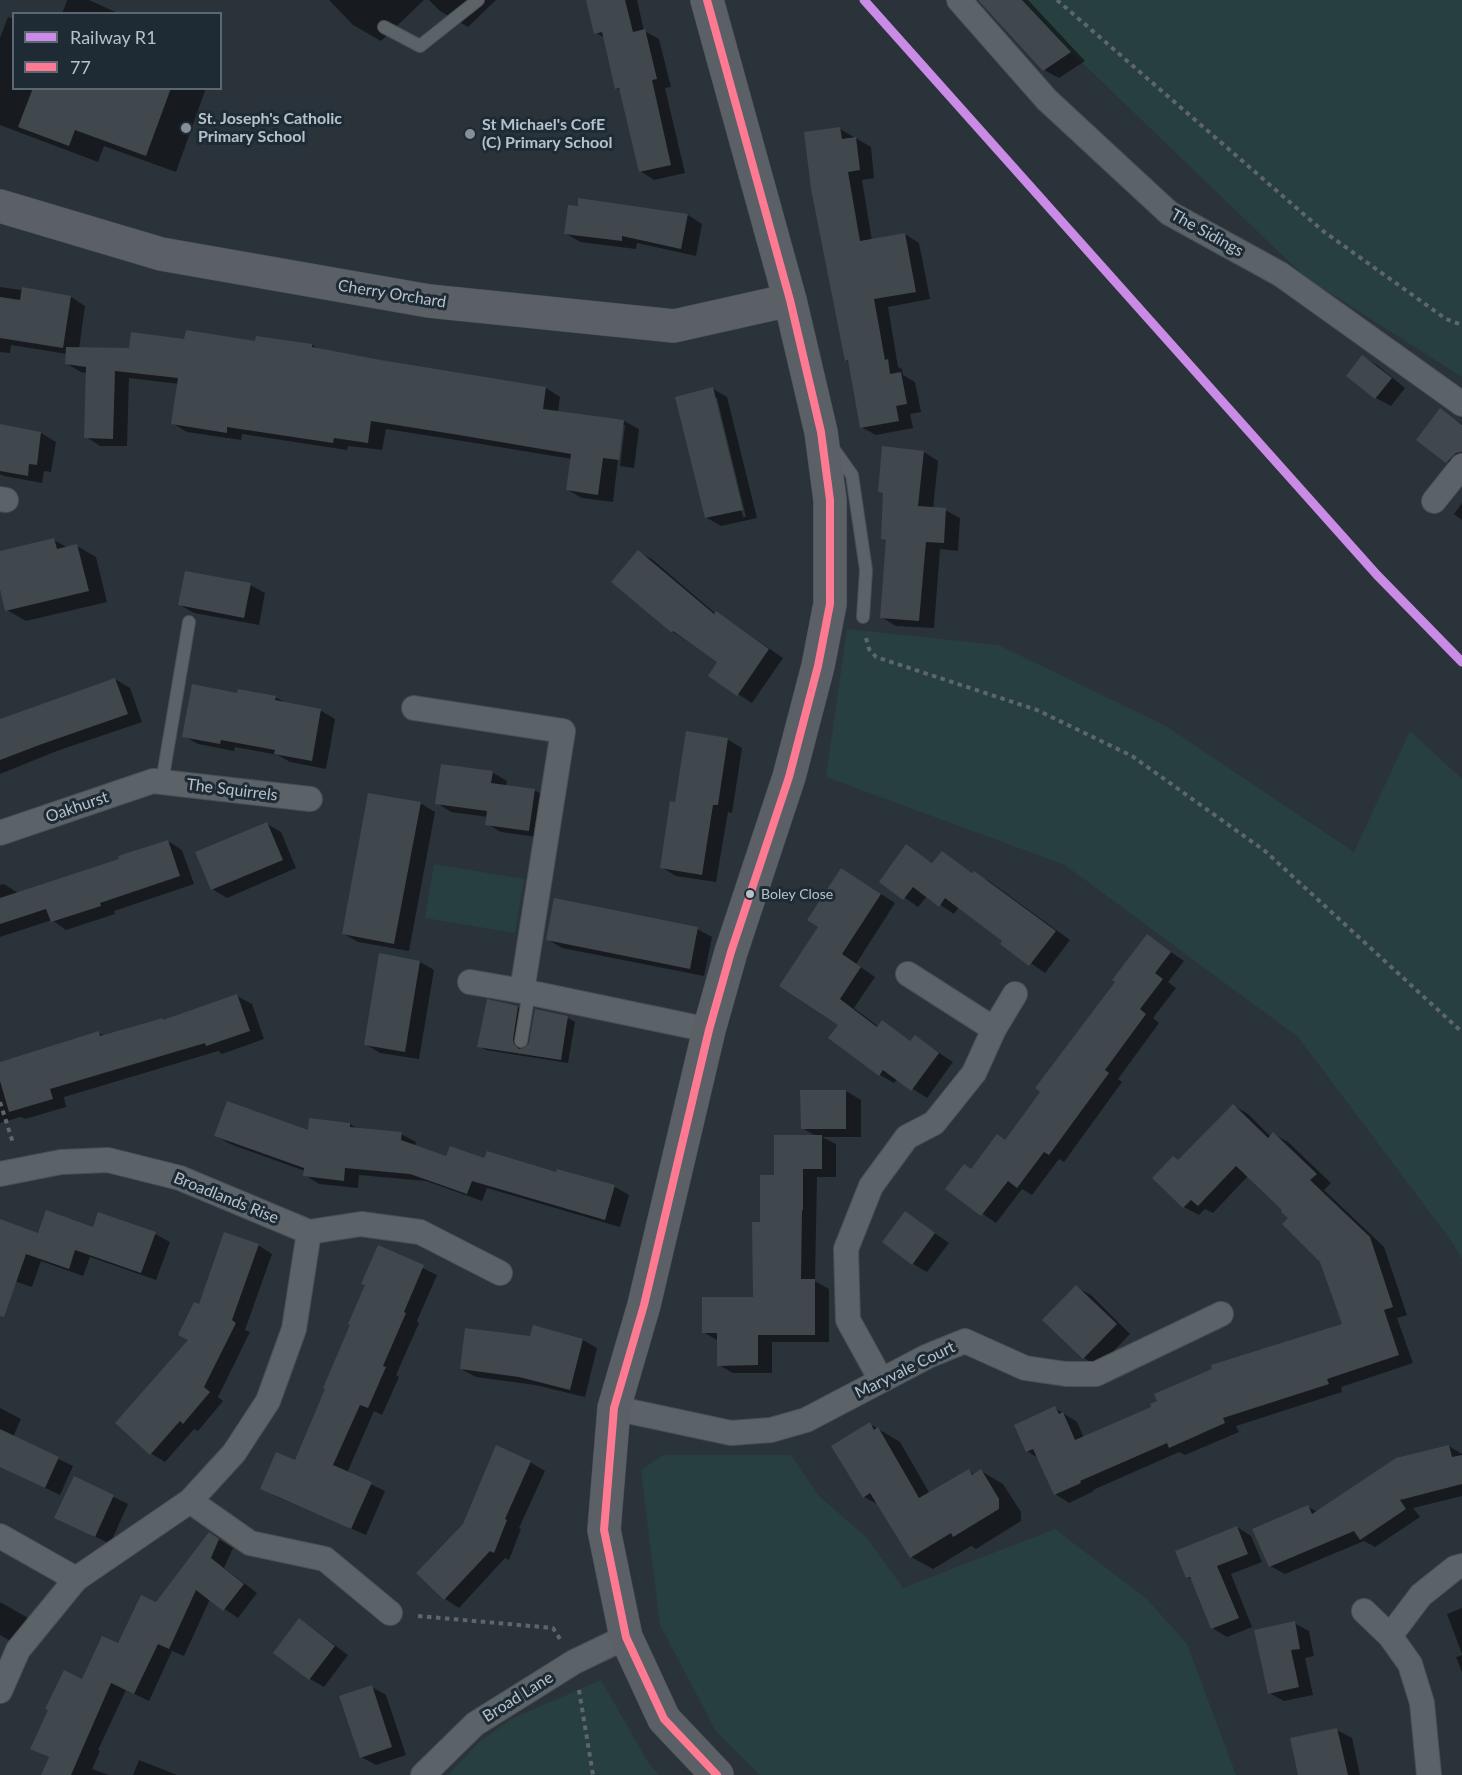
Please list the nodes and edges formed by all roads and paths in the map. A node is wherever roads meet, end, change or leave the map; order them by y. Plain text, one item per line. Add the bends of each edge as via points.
1 (478, 0) edge
2 (707, 0) edge
3 (959, 0) edge
4 (1057, 0) edge
5 (384, 27) dead end
6 (0, 206) edge
7 (790, 300) junction
8 (1462, 325) edge
9 (1462, 404) edge
10 (821, 432) junction
11 (1462, 466) edge
12 (1434, 501) dead end
13 (863, 617) joint
14 (189, 622) dead end
15 (414, 708) dead end
16 (158, 782) junction
17 (310, 799) dead end
18 (0, 833) edge
19 (908, 974) dead end
20 (470, 982) dead end
21 (526, 992) junction
22 (1015, 994) dead end
23 (994, 1029) junction
24 (709, 1030) junction
25 (1462, 1032) edge
26 (521, 1041) dead end
27 (0, 1102) edge
28 (11, 1171) edge
29 (309, 1232) junction
30 (500, 1273) dead end
31 (1221, 1314) dead end
32 (881, 1380) junction
33 (614, 1408) junction
34 (190, 1502) junction
35 (0, 1536) edge
36 (1462, 1566) edge
37 (76, 1579) junction
38 (1364, 1611) dead end
39 (390, 1613) joint
40 (1390, 1636) junction
41 (626, 1637) junction
42 (574, 1662) junction
43 (0, 1691) edge
44 (423, 1775) edge
45 (593, 1775) edge
46 (717, 1775) edge
47 (1429, 1775) edge

1 - 5 lane via 420,46
2 - 7 street
3 - 9 street, The Sidings via 1047,100 1169,213 1281,274
4 - 8 path via 1323,231 1446,319
6 - 7 street, Cherry Orchard via 161,254 429,301 674,326
7 - 10 street
10 - 13 lane via 852,475 866,570
10 - 24 street via 830,500 831,604 789,777
11 - 12 street
13 - 25 path via 869,649 876,657 1037,710 1132,756 1265,851
14 - 16 lane
15 - 21 street via 563,731
16 - 17 street, The Squirrels
16 - 18 street, Oakhurst
19 - 23 street
20 - 21 street
21 - 24 street
21 - 26 lane
22 - 23 street
23 - 32 street via 974,1073 934,1124 908,1137 871,1186 846,1249 848,1320
24 - 33 street via 644,1305
27 - 28 path
28 - 29 street, Broadlands Rise via 62,1162 108,1160 180,1178
29 - 30 street via 361,1224 420,1232
29 - 34 street via 294,1329 268,1401 234,1453
31 - 32 street, Maryvale Court via 1096,1374 1025,1368 965,1341
32 - 33 street, Maryvale Court via 806,1420 771,1430 731,1433
33 - 41 street via 604,1530
34 - 37 street
34 - 39 street via 250,1543 326,1559
35 - 37 street
36 - 40 street via 1421,1595
37 - 43 street via 18,1650
38 - 40 street
39 - 42 path via 553,1628
40 - 47 street via 1410,1664 1422,1703
41 - 42 street, Broad Lane
41 - 46 street via 664,1719
42 - 44 street, Broad Lane via 476,1724
42 - 45 path

